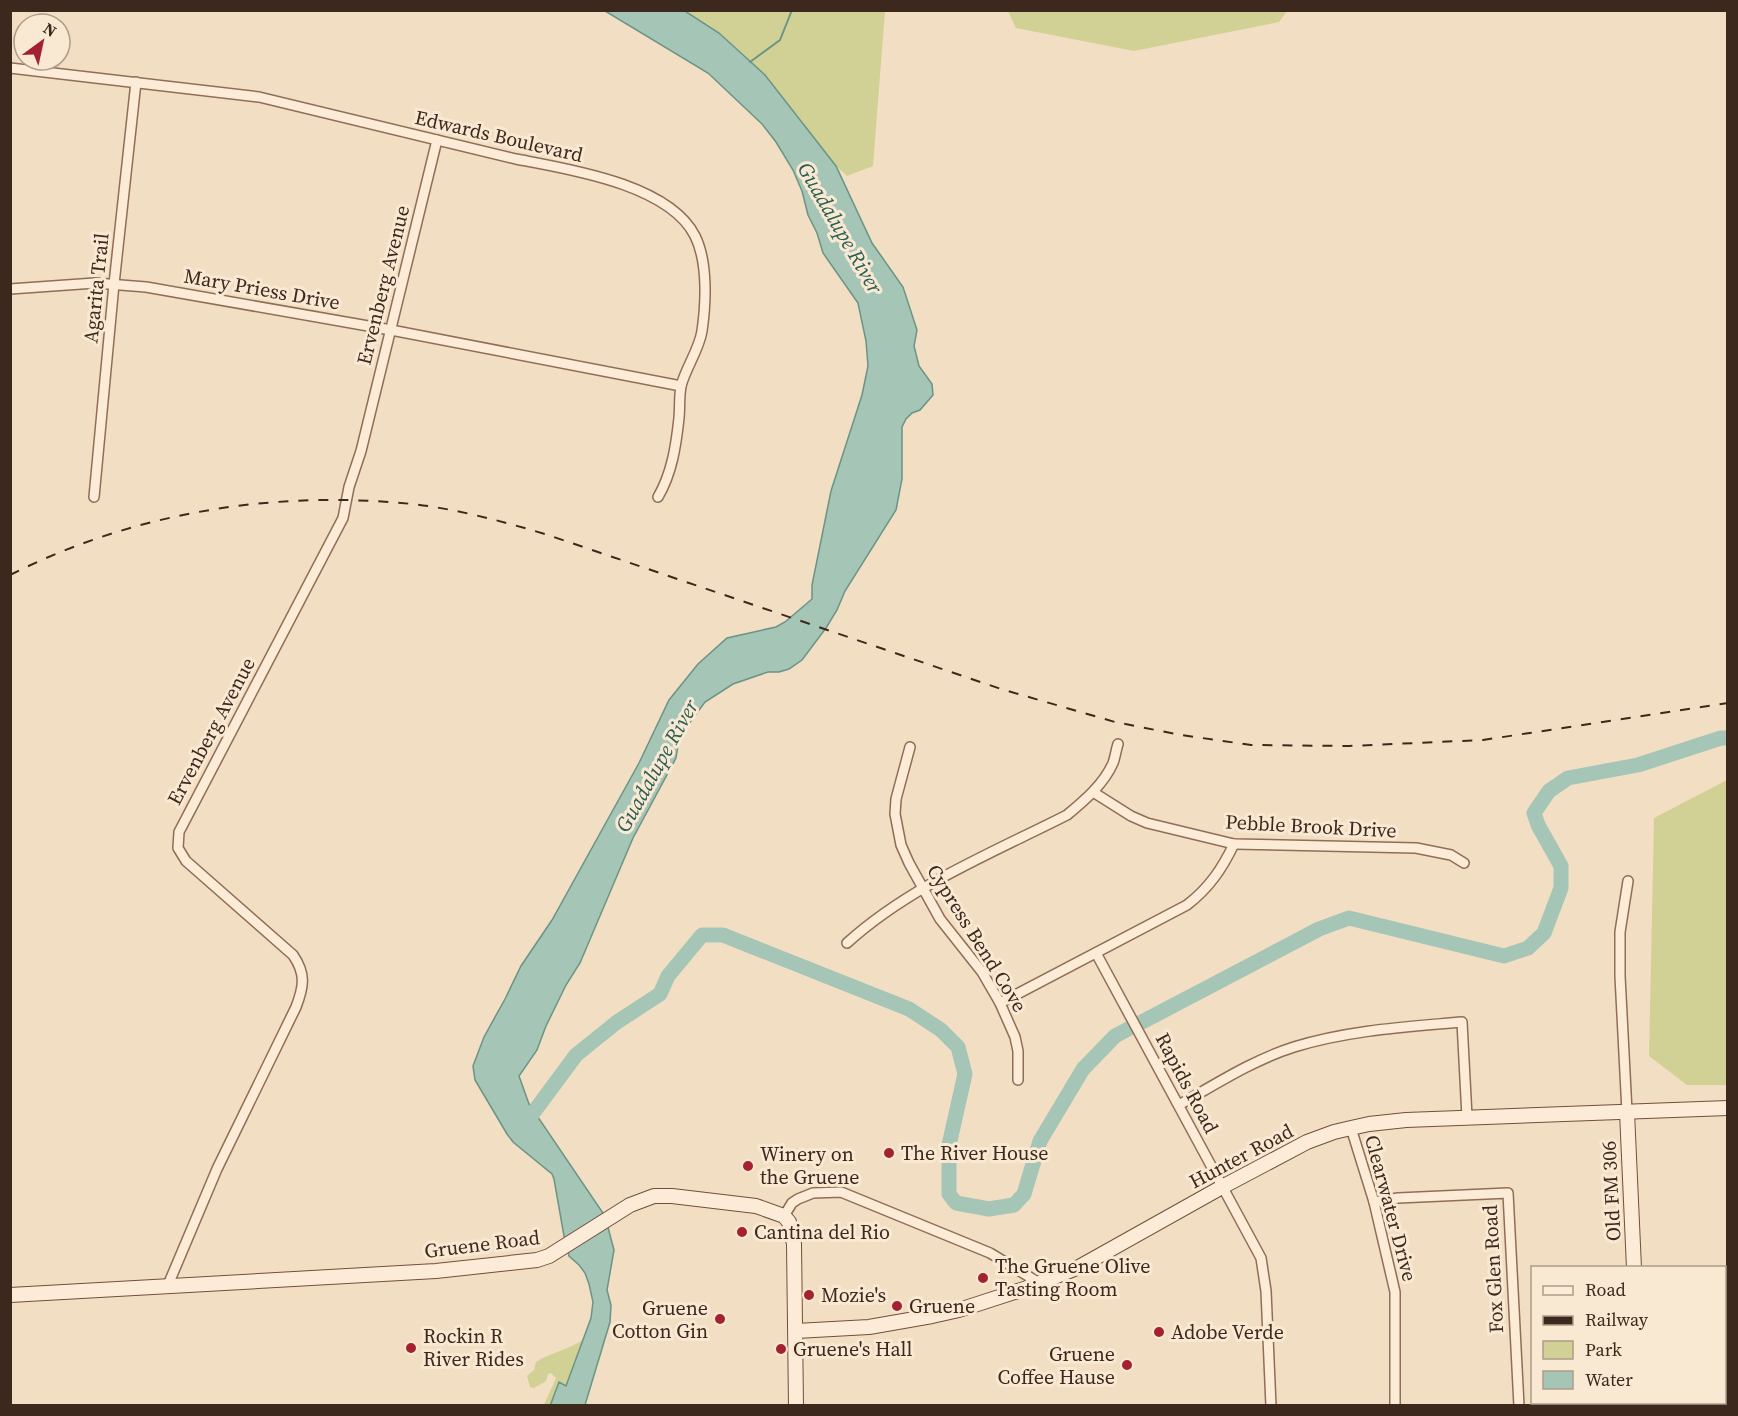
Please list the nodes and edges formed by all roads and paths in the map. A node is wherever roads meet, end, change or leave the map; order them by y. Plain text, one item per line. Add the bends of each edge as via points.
1 (10, 68) edge
2 (136, 82) junction
3 (437, 140) junction
4 (114, 284) junction
5 (10, 290) edge
6 (391, 330) junction
7 (681, 386) junction
8 (658, 497) dead end
9 (94, 498) dead end
10 (1118, 744) dead end
11 (910, 747) dead end
12 (1093, 792) junction
13 (1234, 844) junction
14 (1464, 863) dead end
15 (1628, 881) dead end
16 (924, 887) junction
17 (847, 943) dead end
18 (1096, 954) junction
19 (1000, 1003) junction
20 (1018, 1080) dead end
21 (1179, 1105) junction
22 (1728, 1108) edge
23 (1627, 1112) junction
24 (1467, 1117) junction
25 (1351, 1128) junction
26 (1222, 1187) junction
27 (1374, 1202) junction
28 (784, 1216) junction
29 (1634, 1266) edge
30 (1041, 1284) junction
31 (168, 1285) junction
32 (10, 1295) edge
33 (796, 1331) junction
34 (796, 1406) edge
35 (1270, 1406) edge
36 (1395, 1406) edge
37 (1518, 1406) edge

1 - 2 street, Edwards Boulevard
2 - 3 street, Edwards Boulevard via 260,97
2 - 4 street, Agarita Trail
3 - 6 street, Ervenberg Avenue
3 - 7 street, Edwards Boulevard via 623,184 657,200 685,221 699,244 705,279 702,334
4 - 5 street, Mary Priess Drive
4 - 6 street, Mary Priess Drive
4 - 9 street, Agarita Trail
6 - 7 street, Mary Priess Drive
6 - 31 street, Ervenberg Avenue via 340,527 179,832 178,848 186,861 293,955 303,984 296,1007 217,1169
7 - 8 street, Edwards Boulevard via 670,472
10 - 12 street via 1113,764
11 - 16 street, Cypress Bend Cove via 895,814 909,863
12 - 13 street, Pebble Brook Drive via 1147,823
12 - 16 street via 1067,814
13 - 14 street, Pebble Brook Drive via 1416,848 1450,855
13 - 18 street via 1217,877 1187,905
15 - 23 street via 1620,932
16 - 17 street via 876,917
16 - 19 street, Cypress Bend Cove via 940,919 982,972
18 - 19 street
18 - 21 street, Rapids Road
19 - 20 street, Cypress Bend Cove via 1015,1037
21 - 24 street via 1255,1063 1324,1038 1374,1029 1462,1022
21 - 26 street, Rapids Road
22 - 23 street, Hunter Road
23 - 24 street, Hunter Road
23 - 29 street, Old FM 306
24 - 25 street, Hunter Road
25 - 26 street, Hunter Road via 1307,1142
25 - 27 street, Clearwater Drive
26 - 30 street, Hunter Road
26 - 35 street, Rapids Road via 1261,1258
27 - 36 street, Clearwater Drive via 1395,1292
27 - 37 street, Fox Glen Road via 1508,1194
28 - 30 street via 798,1199 813,1193 841,1192 990,1253
28 - 31 street, Gruene Road via 756,1206 654,1196 630,1205 549,1257 537,1260 436,1271
28 - 33 street via 794,1244
30 - 33 street, Hunter Road via 932,1317 869,1327
31 - 32 street, Gruene Road
33 - 34 street

